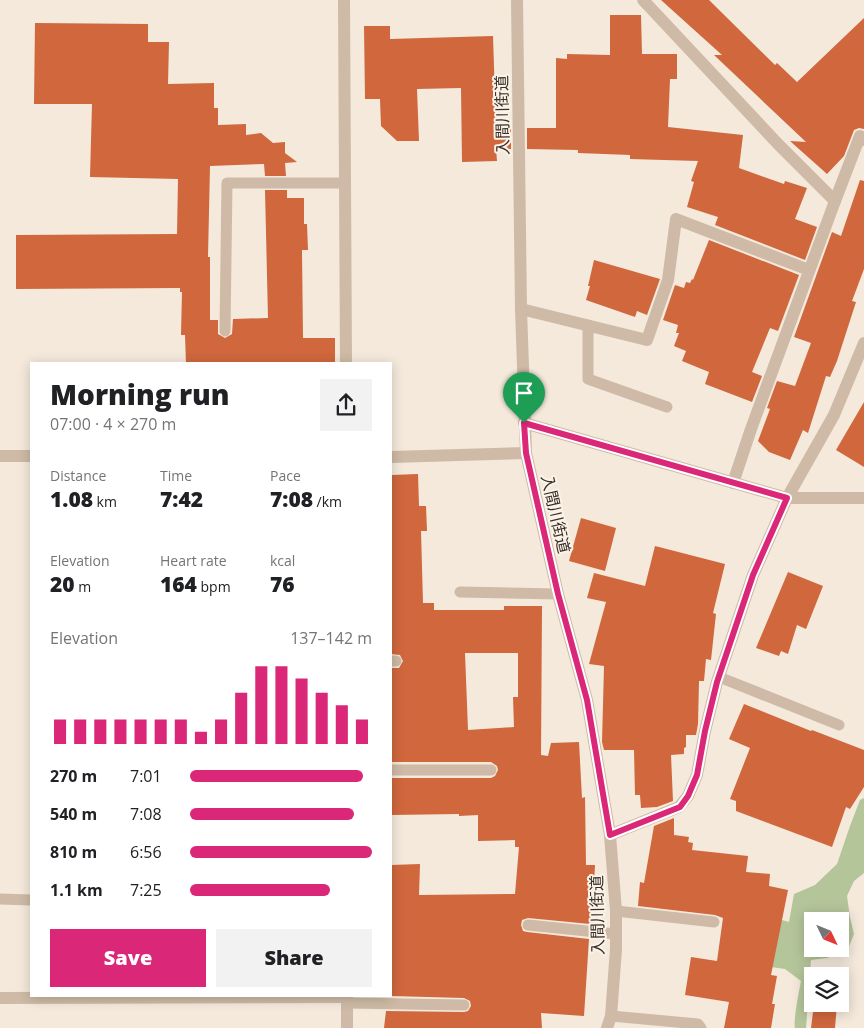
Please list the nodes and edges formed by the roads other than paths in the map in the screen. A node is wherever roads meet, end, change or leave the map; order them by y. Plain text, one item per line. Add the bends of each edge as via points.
1 (344, 0) edge
2 (516, 0) edge
3 (643, 0) edge
4 (864, 140) edge
5 (345, 183) junction
6 (835, 202) junction
7 (809, 270) junction
8 (521, 309) junction
9 (588, 325) junction
10 (226, 331) dead end
11 (864, 342) edge
12 (346, 362) edge
13 (667, 407) dead end
14 (524, 423) junction
15 (526, 453) junction
16 (0, 456) edge
17 (30, 456) edge
18 (392, 457) edge
19 (733, 483) junction
20 (787, 498) junction
21 (864, 498) edge
22 (460, 592) dead end
23 (558, 594) junction
24 (719, 677) junction
25 (839, 725) dead end
26 (392, 770) edge
27 (491, 770) dead end
28 (610, 835) junction
29 (0, 899) edge
30 (30, 900) edge
31 (616, 912) junction
32 (714, 922) dead end
33 (528, 925) dead end
34 (616, 934) junction
35 (0, 998) edge
36 (347, 999) edge
37 (464, 1005) dead end
38 (609, 1022) edge
39 (347, 1028) edge
40 (702, 1028) edge

1 - 5 street
2 - 8 street, 入間川街道
3 - 6 street
4 - 6 street via 860,136
5 - 10 lane via 226,182
5 - 12 street
6 - 7 street
7 - 9 street via 676,219 668,280 647,340
7 - 19 street
8 - 9 street
8 - 14 street, 入間川街道
9 - 13 lane via 588,379
11 - 20 street via 834,415
14 - 15 street, 入間川街道
14 - 19 street
15 - 18 street
15 - 23 street, 入間川街道
16 - 17 street
19 - 20 street
20 - 21 street
20 - 24 street via 753,575
22 - 23 lane
23 - 28 street, 入間川街道 via 587,700
24 - 25 lane
24 - 28 street via 697,775 688,796 680,807
26 - 27 lane
28 - 31 street, 入間川街道
29 - 30 lane
31 - 32 lane
31 - 34 street, 入間川街道
33 - 34 lane
34 - 38 street, 入間川街道
35 - 36 street
36 - 37 lane
36 - 39 street
38 - 40 lane via 698,1024

